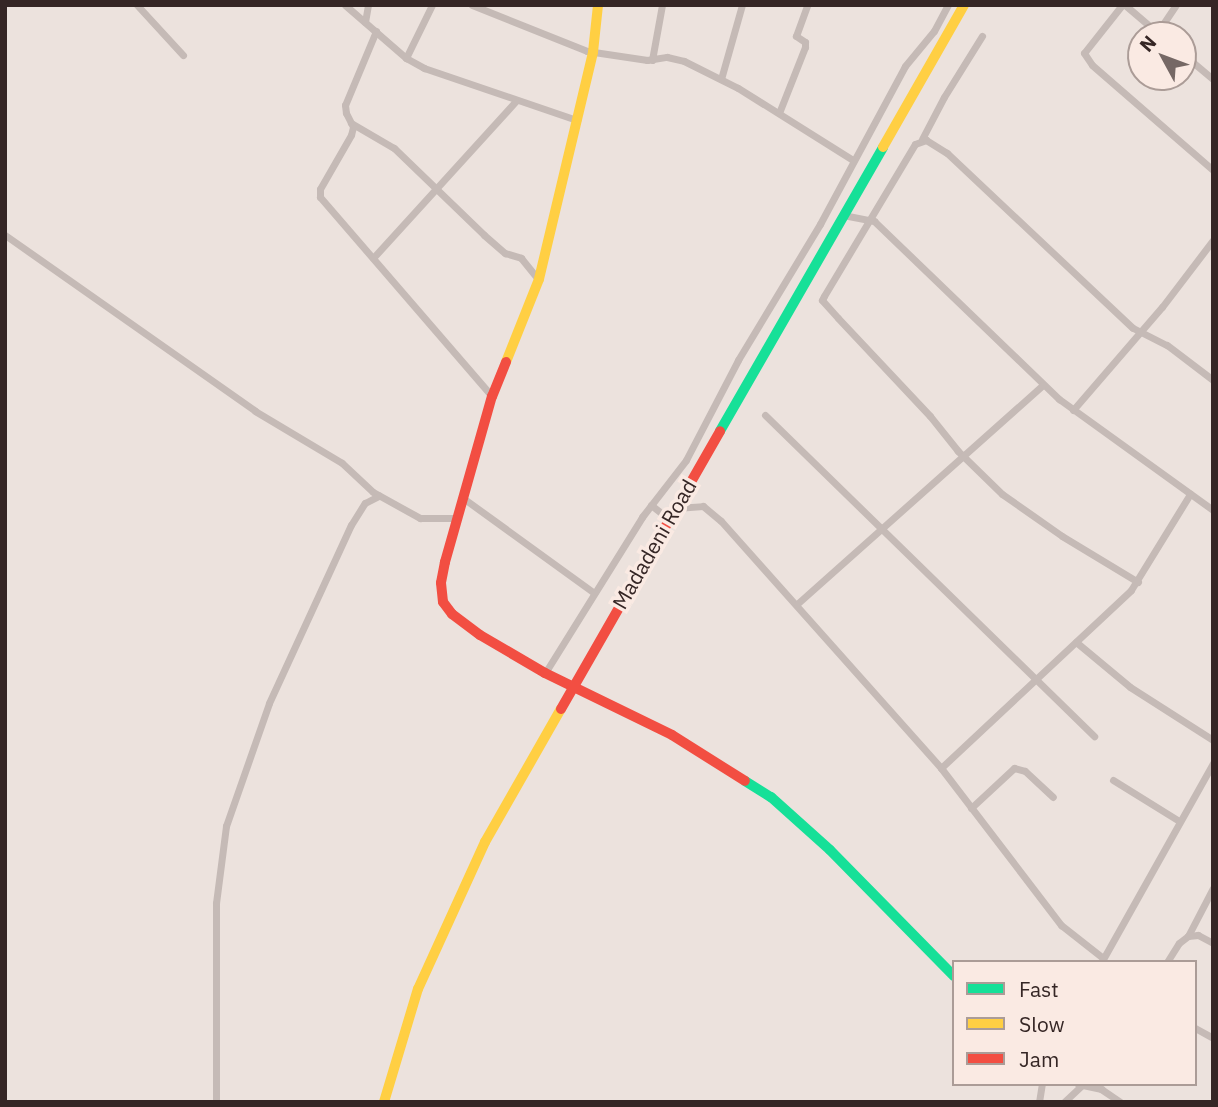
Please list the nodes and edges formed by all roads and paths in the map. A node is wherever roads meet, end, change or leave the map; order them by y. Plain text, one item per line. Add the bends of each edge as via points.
1 (137, 5) edge
2 (345, 5) edge
3 (368, 5) edge
4 (432, 5) edge
5 (472, 5) edge
6 (598, 5) edge
7 (662, 5) edge
8 (742, 5) edge
9 (807, 5) edge
10 (948, 5) edge
11 (964, 5) edge
12 (1123, 5) edge
13 (1176, 5) edge
14 (1142, 21) edge
15 (1166, 21) edge
16 (365, 22) junction
17 (376, 31) junction
18 (982, 36) dead end
19 (593, 52) junction
20 (183, 55) dead end
21 (406, 58) junction
22 (652, 60) junction
23 (1197, 66) edge
24 (721, 79) junction
25 (1213, 79) edge
26 (516, 101) junction
27 (779, 113) junction
28 (577, 120) junction
29 (351, 123) junction
30 (922, 139) junction
31 (853, 160) junction
32 (1213, 170) edge
33 (439, 189) junction
34 (843, 214) junction
35 (871, 219) junction
36 (5, 235) edge
37 (1213, 240) edge
38 (373, 258) junction
39 (539, 279) junction
40 (1141, 332) junction
41 (1212, 378) edge
42 (1043, 385) junction
43 (492, 396) junction
44 (1073, 410) junction
45 (765, 415) dead end
46 (964, 456) junction
47 (1190, 494) junction
48 (379, 496) junction
49 (463, 498) junction
50 (651, 505) junction
51 (1213, 510) edge
52 (672, 514) junction
53 (457, 518) junction
54 (882, 529) junction
55 (1138, 582) junction
56 (594, 593) junction
57 (797, 604) junction
58 (1076, 642) junction
59 (545, 673) junction
60 (1037, 679) junction
61 (573, 684) junction
62 (1094, 736) dead end
63 (1213, 740) edge
64 (1213, 763) edge
65 (941, 768) junction
66 (1113, 780) dead end
67 (1053, 797) dead end
68 (971, 808) junction
69 (1179, 821) junction
70 (1213, 888) edge
71 (1188, 936) junction
72 (1213, 943) edge
73 (1102, 960) edge
74 (1168, 960) edge
75 (952, 974) edge
76 (1197, 1029) edge
77 (1213, 1038) edge
78 (1078, 1086) edge
79 (1095, 1086) edge
80 (216, 1102) edge
81 (384, 1102) edge
82 (1064, 1102) edge
83 (1120, 1102) edge

1 - 20 street
2 - 16 street
3 - 16 street
4 - 21 street
5 - 19 street
6 - 19 street
7 - 22 street
8 - 24 street
9 - 27 street via 796,34 805,47
10 - 31 street via 934,31 905,66
11 - 34 street, Madadeni Road
12 - 14 street
12 - 32 street via 1084,53 1092,65
13 - 15 street
16 - 17 street
17 - 21 street
17 - 29 street via 345,105
18 - 30 street
19 - 22 street
19 - 28 street
21 - 26 street
22 - 24 street via 673,57
23 - 25 street
24 - 27 street
26 - 28 street
26 - 33 street
27 - 31 street
28 - 39 street
29 - 33 street via 394,148
29 - 38 street via 351,135 319,193
30 - 35 street
30 - 40 street via 947,153
31 - 50 street via 686,460
33 - 38 street
33 - 39 street via 505,254 531,266
34 - 35 street
34 - 52 street, Madadeni Road
35 - 42 street
35 - 46 street via 822,300
36 - 48 street via 255,411 342,463
37 - 40 street
38 - 43 street
39 - 43 street
40 - 41 street
40 - 44 street
42 - 44 street
42 - 46 street
43 - 49 street
44 - 47 street
45 - 54 street
46 - 54 street
46 - 55 street via 1016,505
47 - 51 street
47 - 55 street
48 - 53 street via 420,518
48 - 80 street via 365,503 351,525 269,704 226,826 216,902
49 - 53 street
49 - 56 street
50 - 52 street
50 - 56 street
52 - 57 street via 699,505 708,509
52 - 61 street, Madadeni Road
53 - 59 street via 441,583 447,608 480,635
54 - 57 street
54 - 60 street
55 - 58 street
56 - 59 street
57 - 65 street
58 - 60 street
58 - 63 street via 1130,687
59 - 61 street
60 - 62 street
60 - 65 street
61 - 75 street via 672,735 771,797
61 - 81 street, Madadeni Road via 485,842 438,938 401,1038
64 - 69 street
65 - 68 street
66 - 69 street
67 - 68 street via 1025,771 1014,768
68 - 73 street via 1061,925
69 - 73 street
70 - 71 street
71 - 72 street
71 - 74 street
76 - 77 street
78 - 82 street
79 - 83 street

